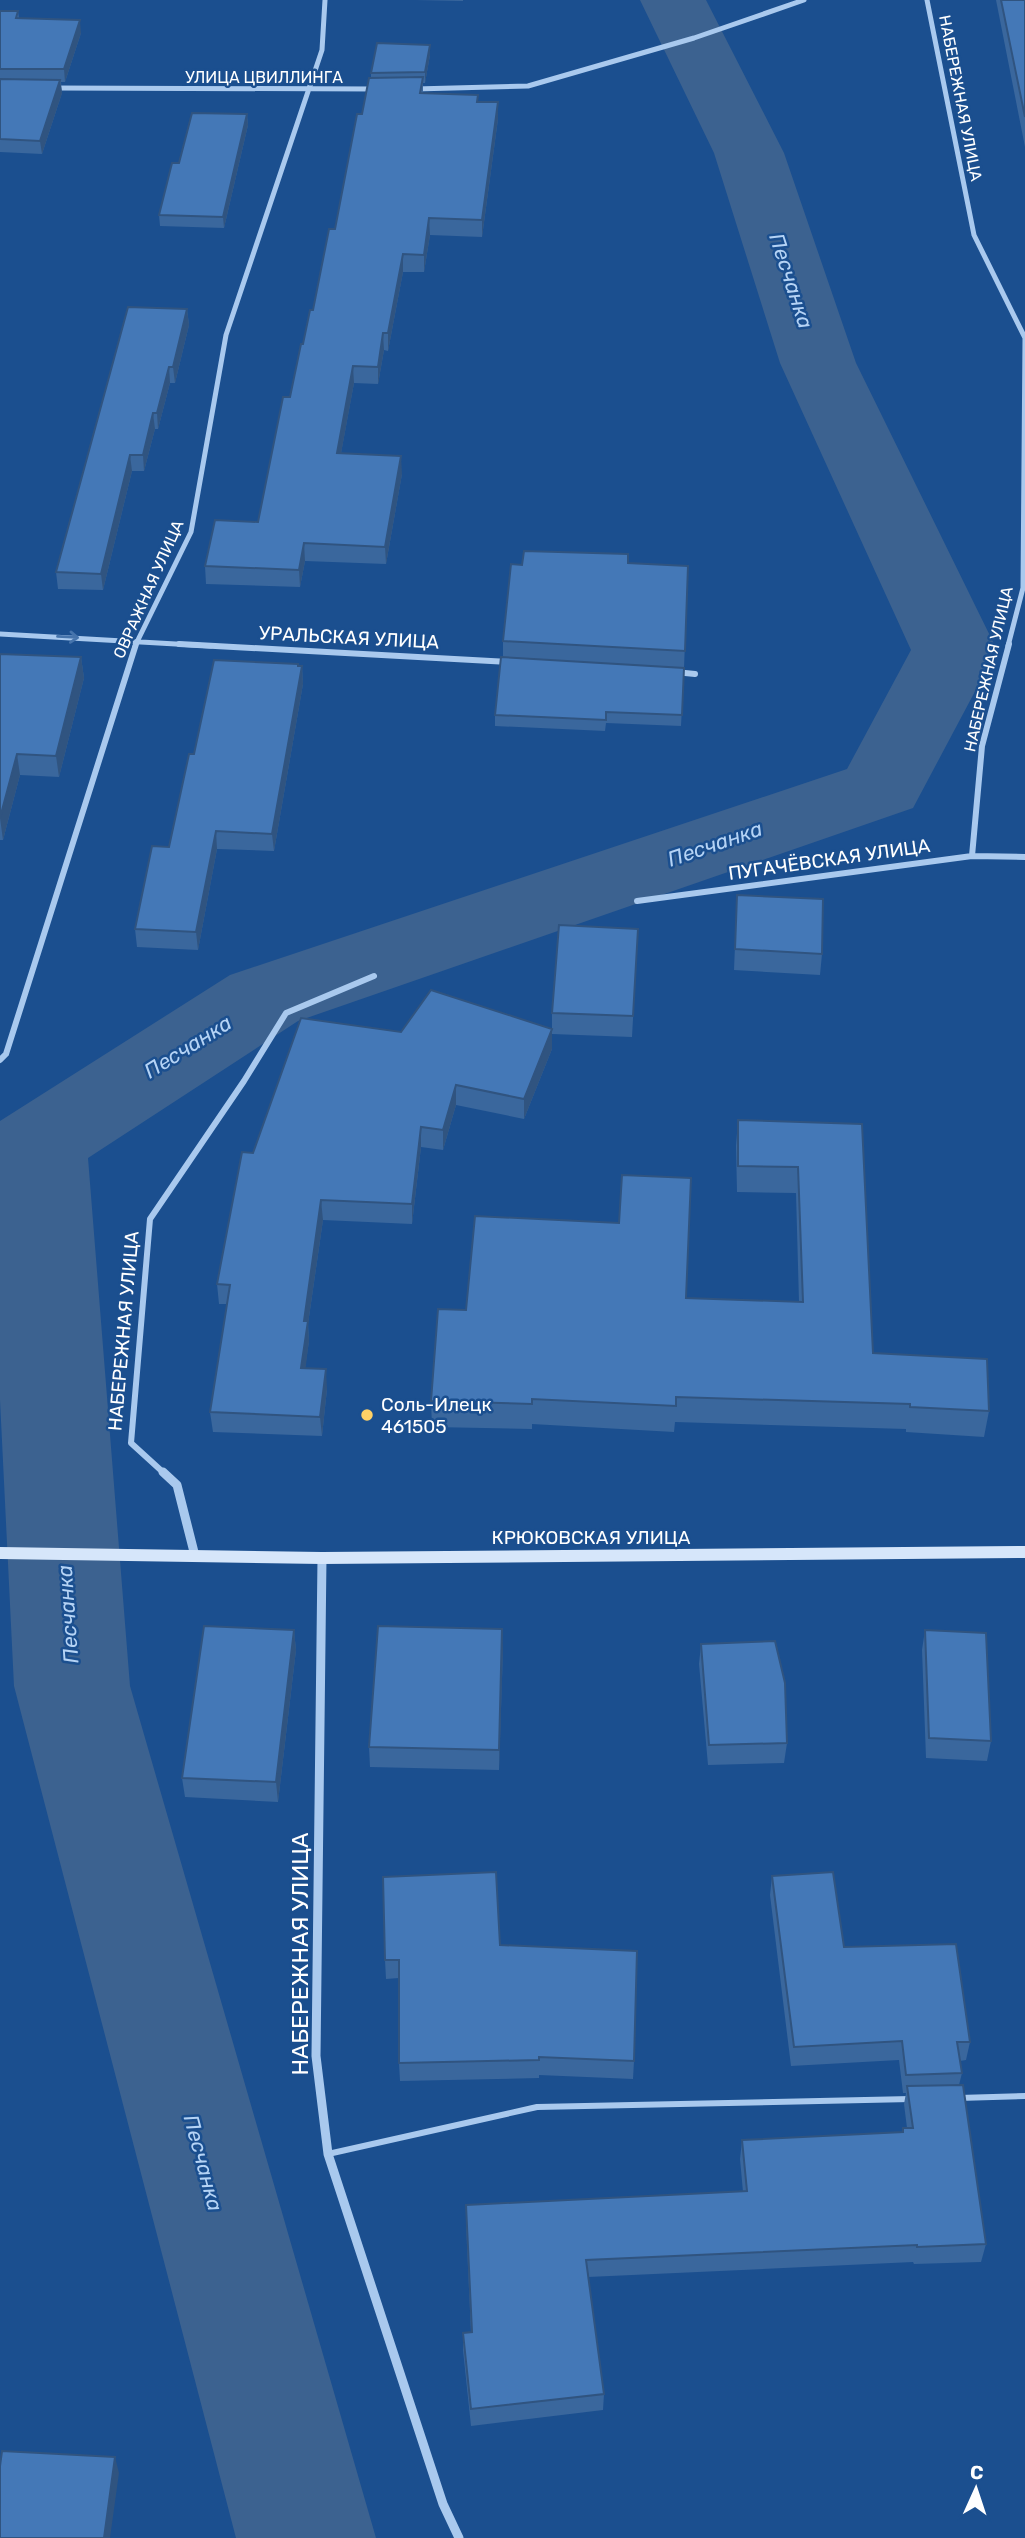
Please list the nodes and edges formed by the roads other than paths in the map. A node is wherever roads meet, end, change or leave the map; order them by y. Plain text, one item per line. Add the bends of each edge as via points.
1 (325, 0) edge
2 (804, 0) edge
3 (927, 0) edge
4 (42, 88) edge
5 (384, 89) edge
6 (409, 89) edge
7 (308, 90) junction
8 (1025, 338) edge
9 (0, 634) edge
10 (137, 640) junction
11 (514, 663) edge
12 (668, 672) edge
13 (695, 674) dead end
14 (972, 856) junction
15 (1025, 857) edge
16 (637, 901) dead end
17 (374, 976) dead end
18 (0, 1060) edge
19 (1025, 1552) edge
20 (0, 1553) edge
21 (195, 1556) junction
22 (322, 1558) junction
23 (1025, 2096) edge
24 (955, 2098) edge
25 (913, 2099) edge
26 (328, 2154) junction
27 (459, 2538) edge

1 - 7 street, ОВРАЖНАЯ УЛИЦА via 322,50
2 - 6 street via 694,38 528,86
3 - 8 street, НАБЕРЕЖНАЯ УЛИЦА via 974,235
4 - 7 street, УЛИЦА ЦВИЛЛИНГА
5 - 7 street, УЛИЦА ЦВИЛЛИНГА
7 - 10 street, ОВРАЖНАЯ УЛИЦА via 226,335 191,532
8 - 14 street, НАБЕРЕЖНАЯ УЛИЦА via 1023,588 982,746
9 -> 10 street, УРАЛЬСКАЯ УЛИЦА
10 - 11 street, УРАЛЬСКАЯ УЛИЦА
10 - 18 street, ОВРАЖНАЯ УЛИЦА via 6,1054
12 - 13 street
14 - 15 street, ПУГАЧЁВСКАЯ УЛИЦА
14 - 16 street, ПУГАЧЁВСКАЯ УЛИЦА
17 - 21 street, НАБЕРЕЖНАЯ УЛИЦА via 286,1013 150,1219 131,1443 177,1485
19 - 22 street, КРЮКОВСКАЯ УЛИЦА
20 - 21 street, КРЮКОВСКАЯ УЛИЦА
21 - 22 street, КРЮКОВСКАЯ УЛИЦА
22 - 26 street, НАБЕРЕЖНАЯ УЛИЦА via 316,2056
23 - 24 lane
25 - 26 lane via 537,2107
26 - 27 street, НАБЕРЕЖНАЯ УЛИЦА via 443,2504

